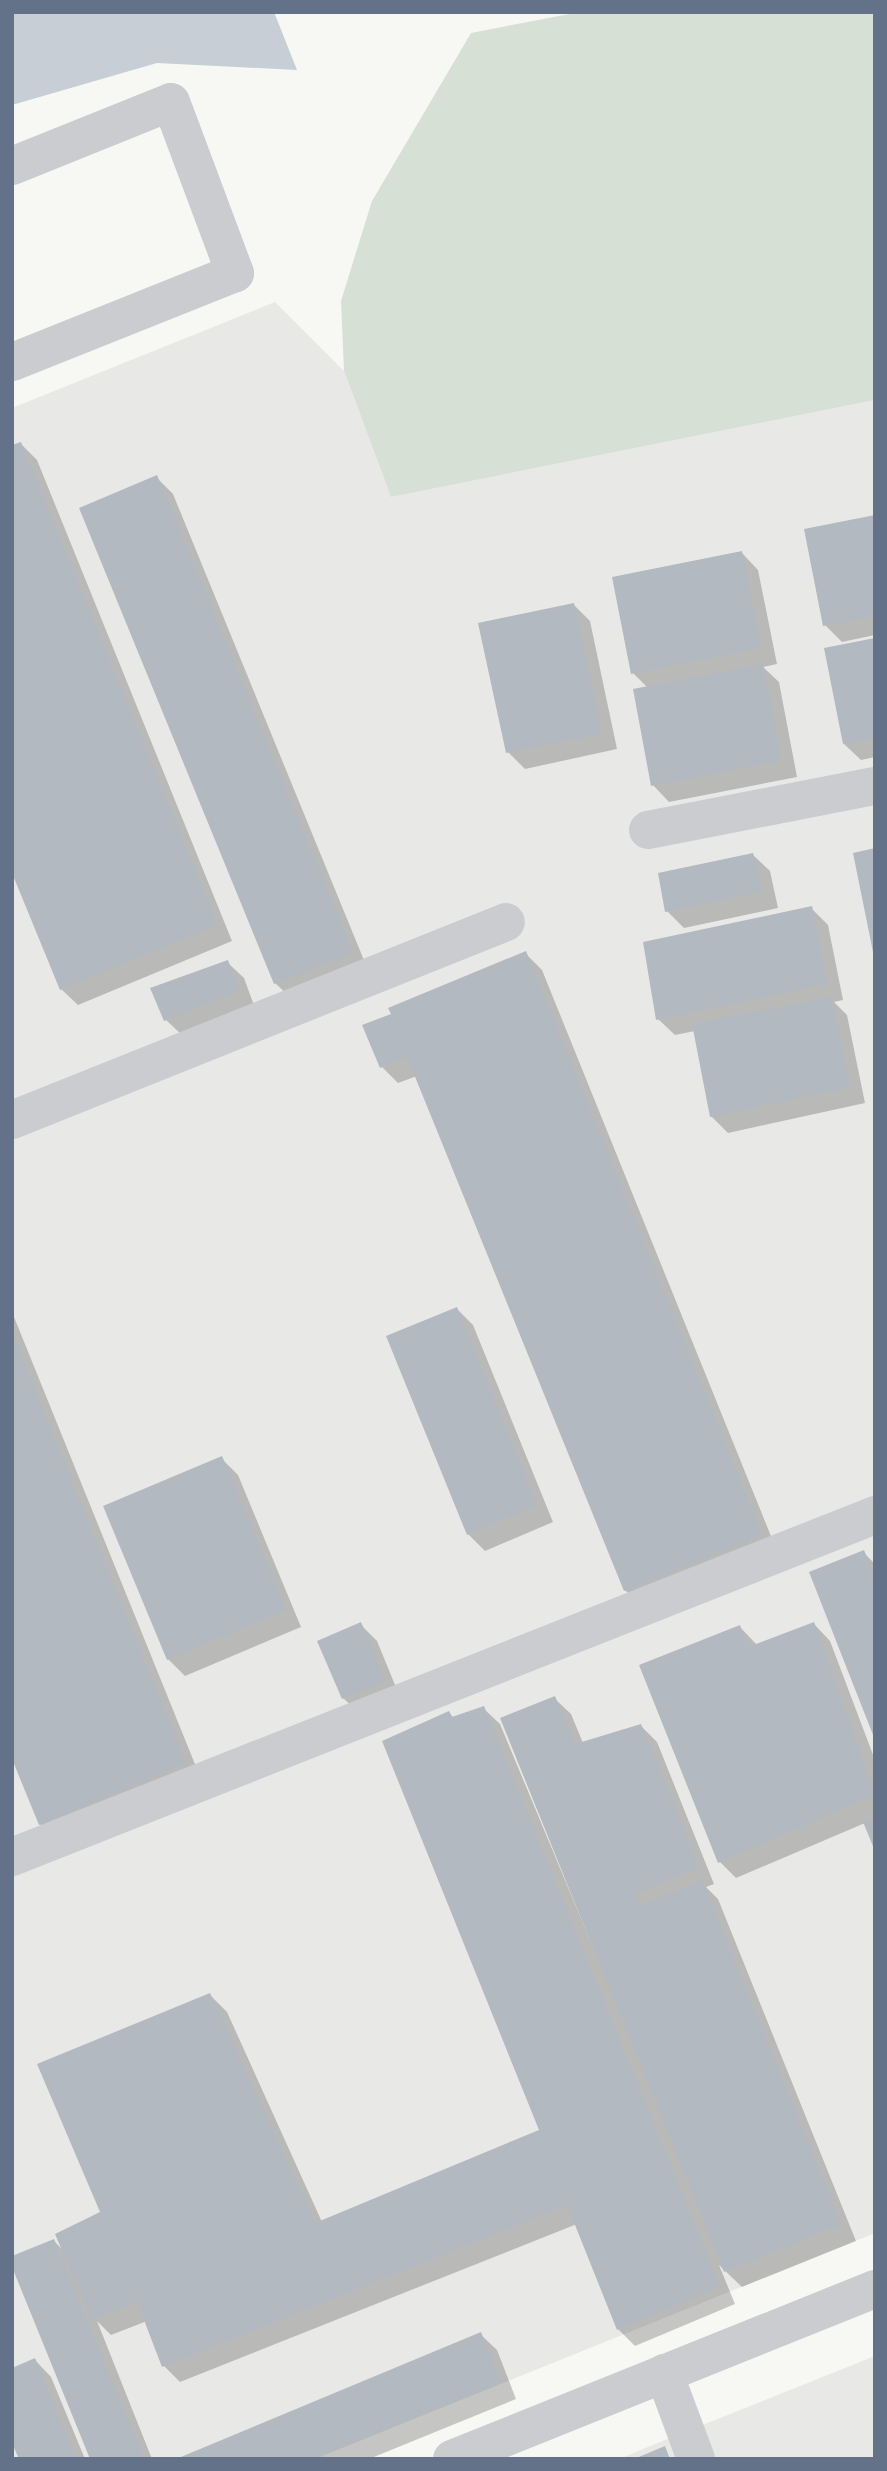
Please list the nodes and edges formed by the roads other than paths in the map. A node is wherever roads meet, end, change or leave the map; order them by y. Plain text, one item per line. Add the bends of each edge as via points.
1 (12, 166) edge
2 (12, 362) edge
3 (875, 786) edge
4 (648, 830) dead end
5 (506, 922) dead end
6 (12, 1120) edge
7 (875, 1515) edge
8 (12, 1857) edge
9 (875, 2289) edge
10 (664, 2374) junction
11 (452, 2459) edge
12 (696, 2459) edge

1 - 2 street via 171,103 235,273
3 - 4 street
5 - 6 street
7 - 8 street
9 - 10 street
10 - 11 street
10 - 12 street

